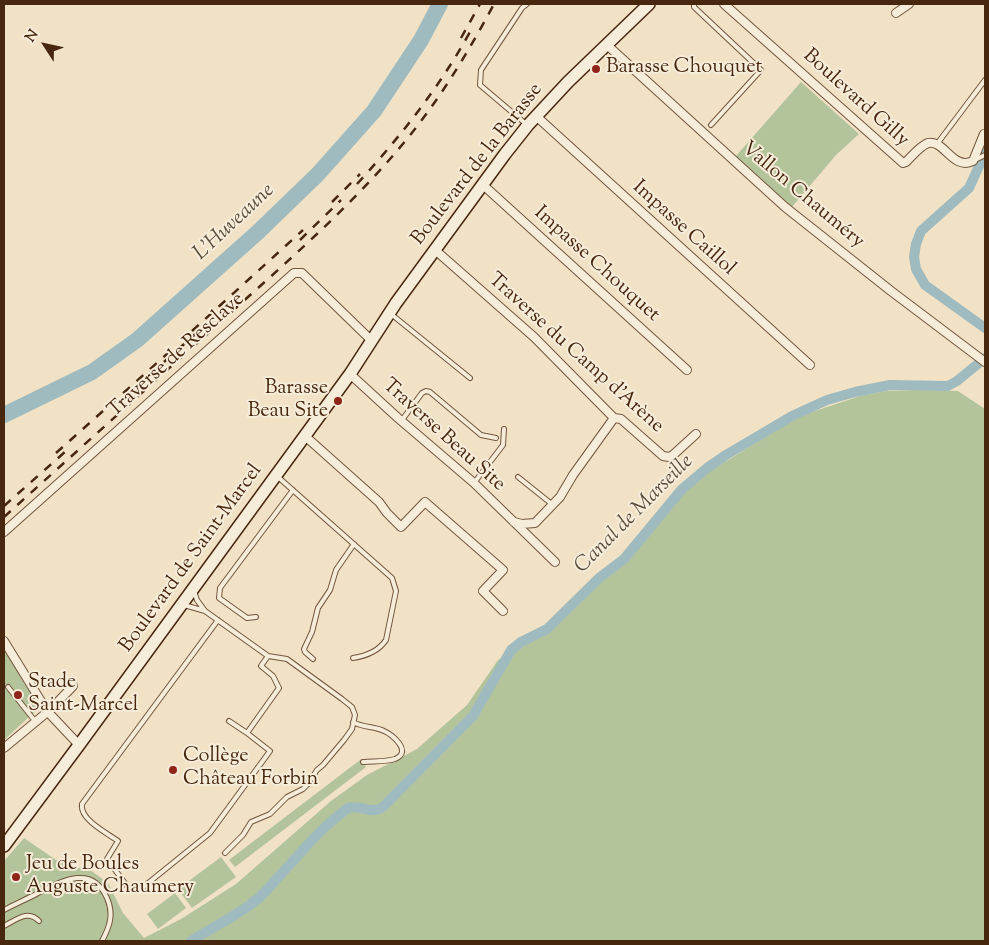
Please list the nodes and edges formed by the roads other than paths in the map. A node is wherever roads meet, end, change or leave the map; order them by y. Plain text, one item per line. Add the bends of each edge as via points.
1 (527, 4) edge
2 (649, 4) edge
3 (694, 4) edge
4 (724, 4) edge
5 (909, 4) edge
6 (896, 13) dead end
7 (607, 45) junction
8 (985, 80) edge
9 (536, 116) junction
10 (528, 125) junction
11 (711, 125) dead end
12 (984, 134) dead end
13 (936, 144) junction
14 (985, 155) edge
15 (976, 159) junction
16 (482, 184) junction
17 (434, 249) junction
18 (390, 312) junction
19 (372, 341) junction
20 (984, 360) edge
21 (810, 364) dead end
22 (687, 370) dead end
23 (350, 374) junction
24 (470, 378) dead end
25 (614, 418) junction
26 (402, 420) junction
27 (504, 429) dead end
28 (696, 434) dead end
29 (305, 436) junction
30 (496, 438) dead end
31 (276, 476) junction
32 (518, 477) dead end
33 (474, 483) junction
34 (293, 490) junction
35 (553, 504) junction
36 (514, 522) junction
37 (4, 532) edge
38 (354, 544) junction
39 (555, 562) dead end
40 (193, 589) junction
41 (182, 604) junction
42 (205, 611) junction
43 (503, 611) dead end
44 (256, 617) dead end
45 (218, 620) junction
46 (4, 641) edge
47 (268, 656) junction
48 (353, 658) dead end
49 (313, 659) dead end
50 (73, 686) dead end
51 (8, 687) dead end
52 (47, 711) junction
53 (228, 720) dead end
54 (35, 722) junction
55 (353, 722) junction
56 (247, 734) junction
57 (80, 746) junction
58 (4, 748) edge
59 (363, 762) dead end
60 (4, 846) edge
61 (225, 854) dead end
62 (4, 910) edge
63 (39, 921) dead end
64 (4, 926) edge
65 (102, 941) edge

1 - 10 lane via 481,70 480,85
2 - 7 street, Boulevard de la Barasse
3 - 11 lane via 761,70
4 - 13 street, Boulevard Gilly via 903,163 924,145
5 - 6 street
7 - 9 street, Boulevard de la Barasse
7 - 20 street, Vallon Chauméry via 785,207
8 - 13 lane
9 - 10 street, Boulevard de la Barasse
9 - 21 street, Impasse Caillol
10 - 16 street, Boulevard de la Barasse
12 - 15 street
13 - 15 street, Boulevard Gilly via 963,164
14 - 15 lane
16 - 17 street, Boulevard de la Barasse
16 - 22 street, Impasse Chouquet
17 - 18 street, Boulevard de la Barasse
17 - 25 street, Traverse du Camp d'Arène via 534,337
18 - 19 street, Boulevard de la Barasse
18 - 24 lane
19 - 23 street, Boulevard de Saint-Marcel
19 - 37 street, Traverse de Resclave via 302,273 294,273
23 - 26 street, Traverse Beau Site
23 - 29 street, Boulevard de Saint-Marcel
25 - 28 street, Traverse du Camp d'Arène via 621,419 669,457
25 - 35 street
26 - 30 lane via 426,391 481,435
26 - 33 street, Traverse Beau Site
27 - 33 lane via 503,445
29 - 31 street, Boulevard de Saint-Marcel
29 - 43 street via 379,502 401,527 425,502 503,570 483,591
31 - 34 lane
31 - 40 street, Boulevard de Saint-Marcel
32 - 35 lane
33 - 36 street, Traverse Beau Site
34 - 38 lane
34 - 44 lane via 218,593 219,598 247,618
35 - 36 street via 535,523
36 - 39 street, Traverse Beau Site
38 - 48 lane via 392,578 396,591 383,645 368,655
38 - 49 lane via 336,570 330,590 318,608 304,649
40 - 41 street, Boulevard de Saint-Marcel
40 - 42 lane
41 - 42 lane
41 - 57 street, Boulevard de Saint-Marcel
42 - 45 lane
45 - 47 lane
45 - 56 lane via 82,804 85,818 118,841 107,859 130,890 142,888 210,833 270,751
46 - 52 street
47 - 55 lane via 287,659 342,699 352,707
47 - 56 lane via 261,666 273,676 279,688
50 - 52 street
51 - 54 lane
52 - 54 street
52 - 57 street
53 - 56 lane
54 - 58 street
55 - 59 lane via 386,732 400,743 402,750 395,759
55 - 61 lane via 352,729 308,784 270,814 251,822
57 - 60 street, Boulevard de Saint-Marcel
62 - 65 lane via 64,880 82,878 94,881 111,906 111,918
63 - 64 lane via 28,915

